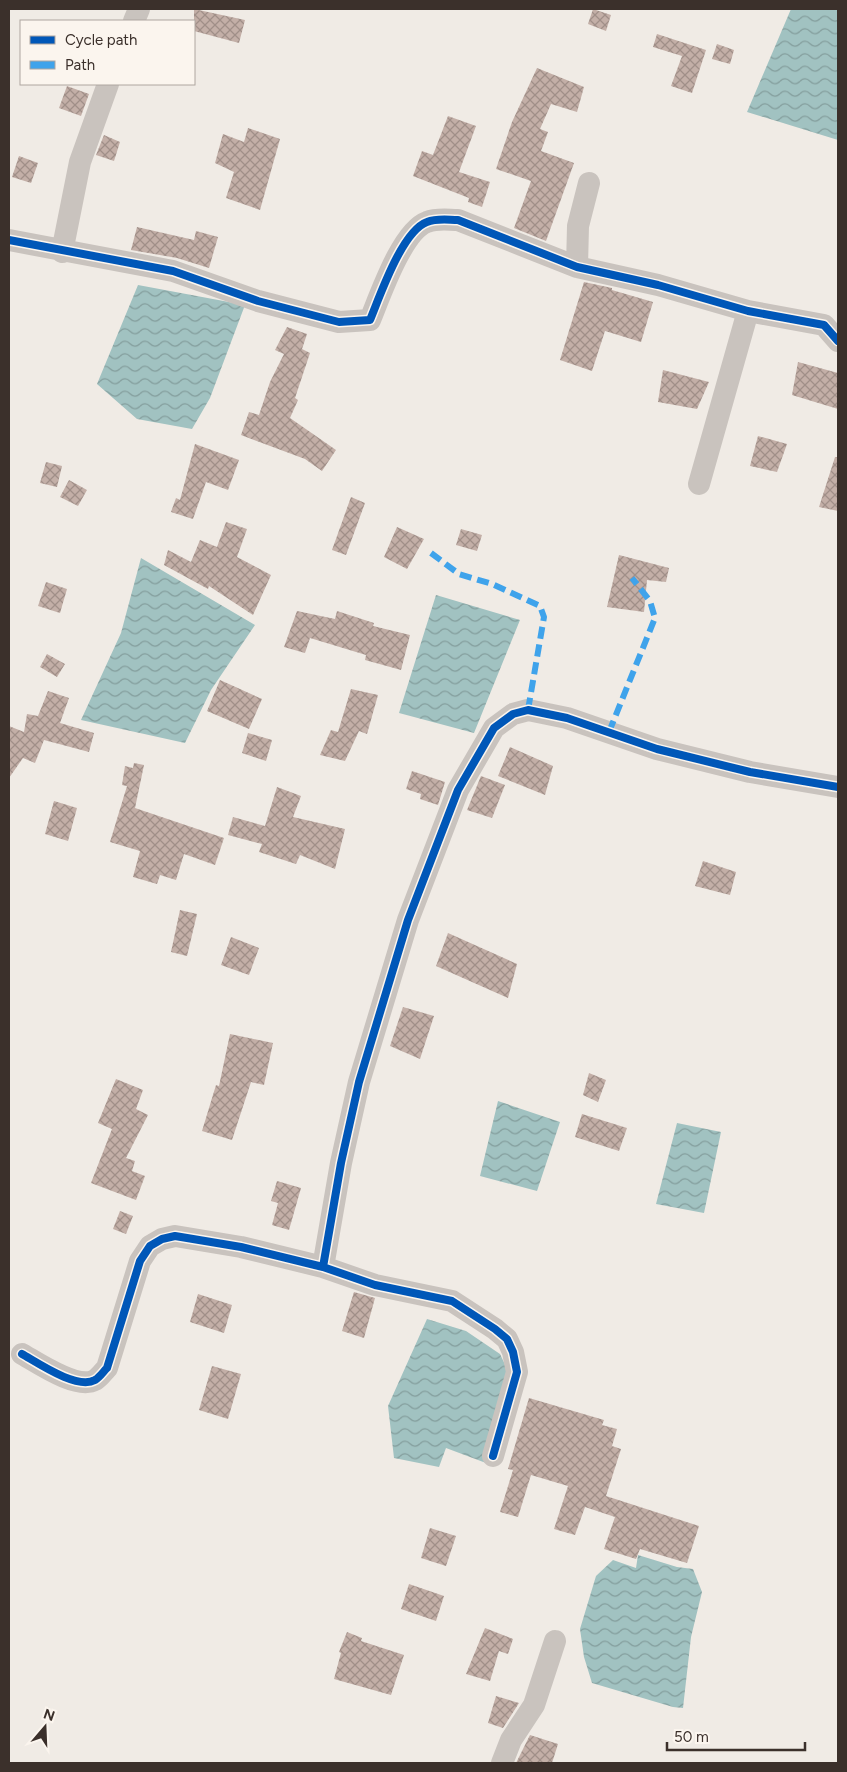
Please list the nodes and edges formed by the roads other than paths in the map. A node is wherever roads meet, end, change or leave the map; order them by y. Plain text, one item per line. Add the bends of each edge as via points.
1 (108, 85) edge
2 (588, 183) dead end
3 (9, 240) edge
4 (62, 252) junction
5 (577, 267) junction
6 (748, 311) junction
7 (838, 341) edge
8 (699, 484) dead end
9 (838, 787) edge
10 (323, 1267) junction
11 (22, 1354) dead end
12 (493, 1456) dead end
13 (556, 1641) dead end
14 (502, 1763) edge

1 - 4 street via 80,162
2 - 5 street via 578,226
3 - 4 street
4 - 5 street via 173,271 258,302 338,322 370,320 385,282 406,243 418,227 427,222 458,220
5 - 6 street via 658,285
6 - 7 street via 824,325
6 - 8 street
9 - 10 street via 741,770 657,749 567,718 528,710 512,714 494,728 458,790 408,920 359,1082
10 - 11 street via 175,1236 162,1239 150,1246 140,1262 107,1368 97,1379 90,1382 65,1378
10 - 12 street via 375,1285 452,1301 507,1339 517,1372
13 - 14 street via 534,1705 511,1740

